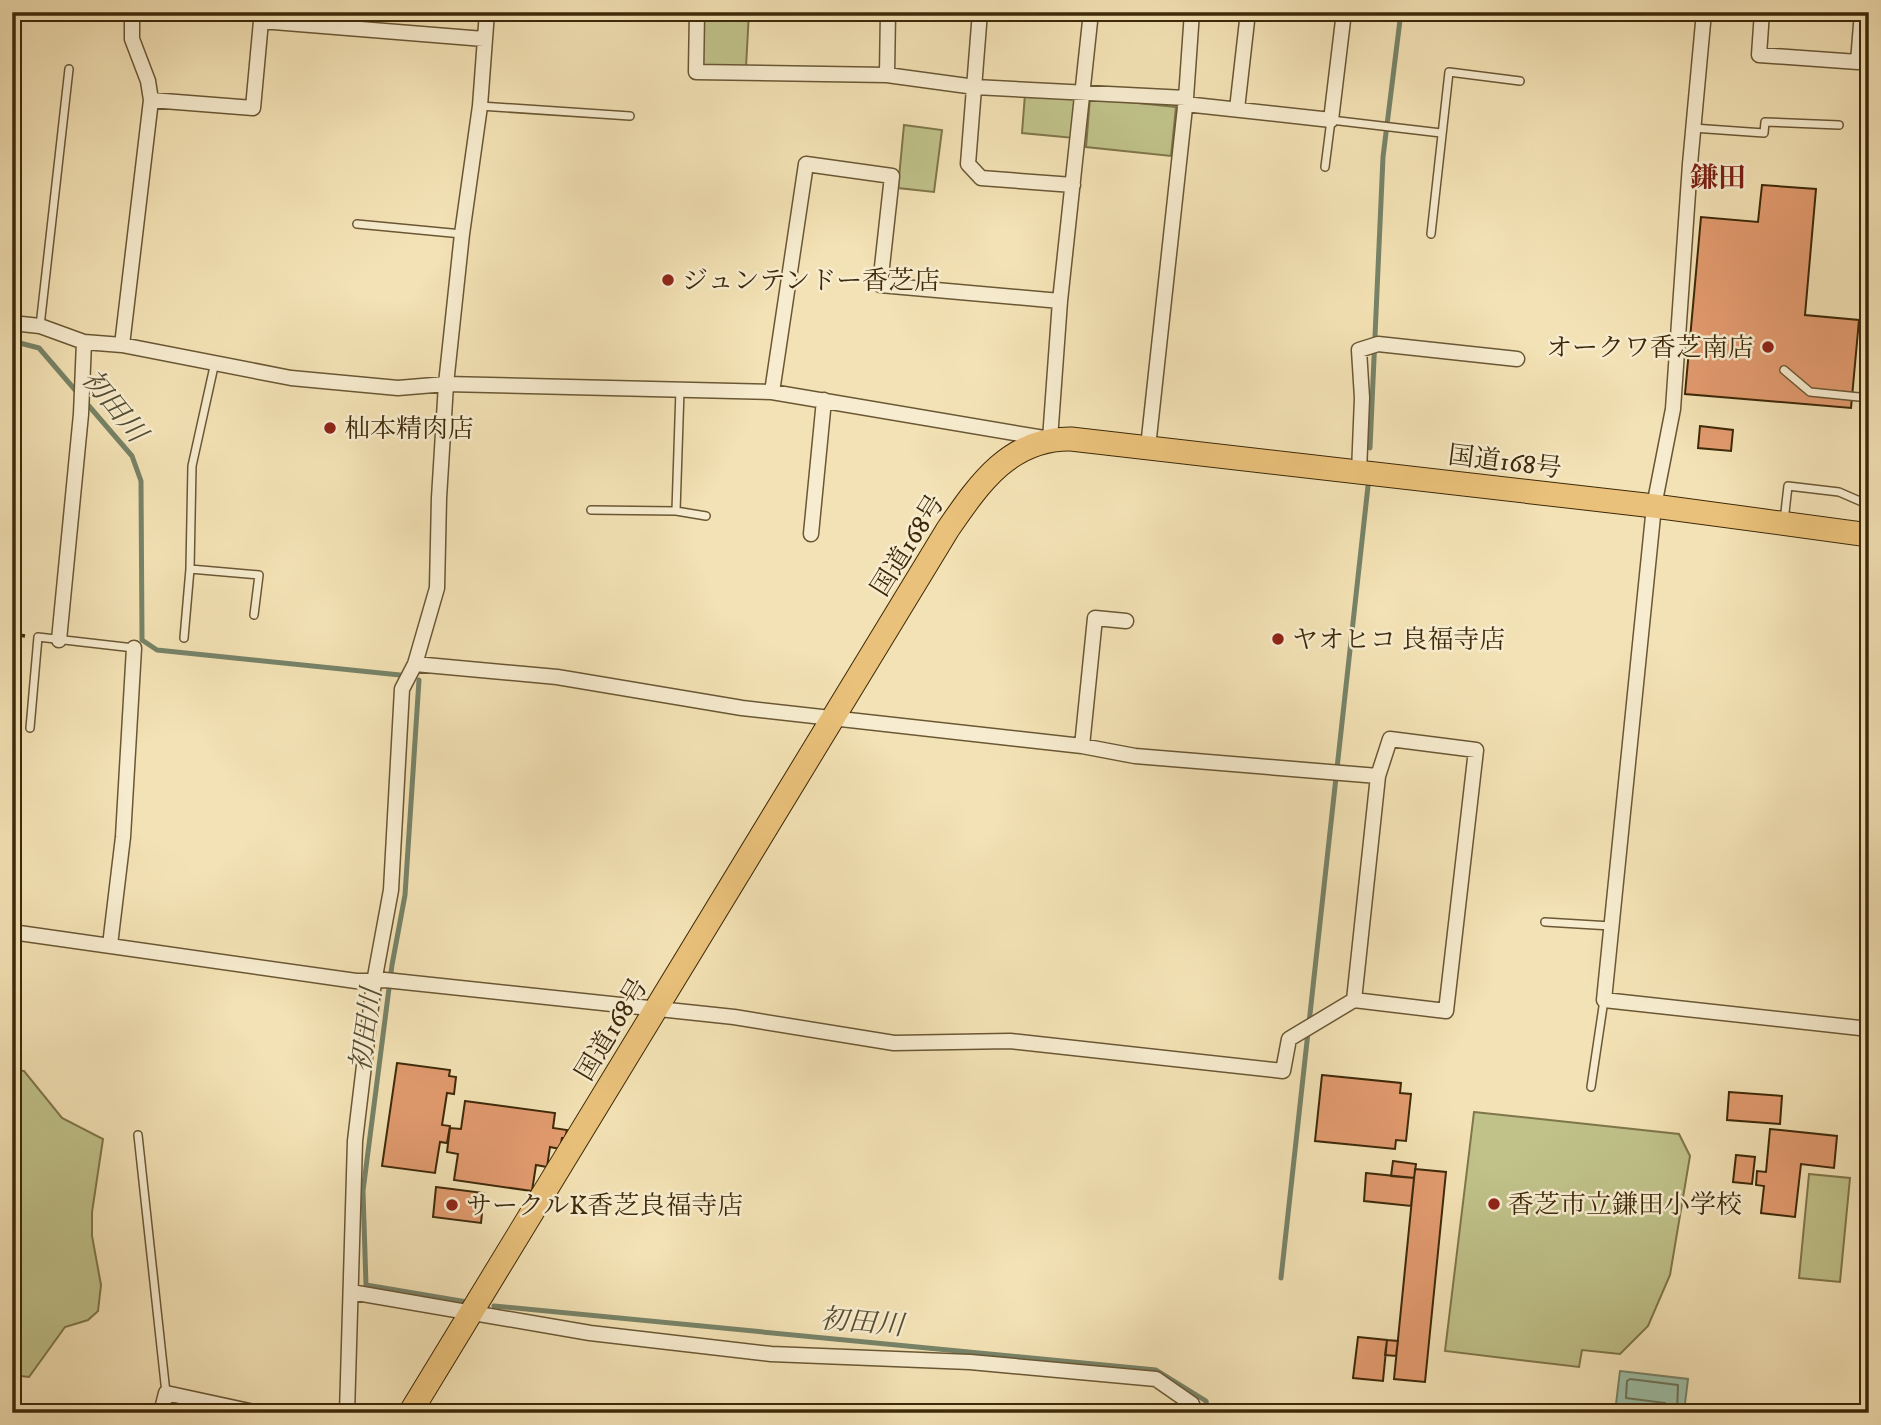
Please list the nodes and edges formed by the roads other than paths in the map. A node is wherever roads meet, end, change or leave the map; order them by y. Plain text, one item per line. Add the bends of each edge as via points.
1 (132, 12) edge
2 (487, 12) edge
3 (697, 12) edge
4 (888, 12) edge
5 (980, 12) edge
6 (1091, 12) edge
7 (1192, 12) edge
8 (1248, 12) edge
9 (1344, 12) edge
10 (1704, 12) edge
11 (1762, 12) edge
12 (1863, 12) edge
13 (261, 17) edge
14 (484, 39) junction
15 (69, 69) dead end
16 (887, 75) junction
17 (1520, 80) dead end
18 (975, 86) junction
19 (1083, 92) junction
20 (151, 100) junction
21 (1185, 101) junction
22 (480, 106) junction
23 (1237, 110) junction
24 (631, 116) dead end
25 (1331, 120) junction
26 (1839, 125) dead end
27 (1693, 128) junction
28 (1441, 134) junction
29 (1325, 167) dead end
30 (1073, 185) junction
31 (357, 224) dead end
32 (462, 234) junction
33 (1431, 234) dead end
34 (1060, 301) junction
35 (12, 323) edge
36 (40, 326) junction
37 (84, 342) junction
38 (122, 345) junction
39 (1517, 359) dead end
40 (215, 362) junction
41 (1784, 370) dead end
42 (446, 384) junction
43 (680, 390) junction
44 (772, 392) junction
45 (1869, 398) edge
46 (824, 400) junction
47 (1050, 439) junction
48 (1148, 447) junction
49 (1359, 472) junction
50 (1869, 505) edge
51 (1654, 506) junction
52 (591, 510) dead end
53 (676, 511) junction
54 (706, 516) dead end
55 (1784, 522) junction
56 (811, 534) dead end
57 (1869, 535) edge
58 (190, 569) junction
59 (254, 615) dead end
60 (1125, 621) dead end
61 (184, 638) dead end
62 (59, 640) junction
63 (134, 648) joint
64 (415, 664) junction
65 (833, 718) junction
66 (30, 727) dead end
67 (1083, 746) junction
68 (1378, 776) junction
69 (1545, 922) dead end
70 (1611, 926) junction
71 (12, 932) edge
72 (110, 945) junction
73 (385, 981) junction
74 (1354, 1000) junction
75 (1604, 1000) junction
76 (655, 1010) junction
77 (1869, 1029) edge
78 (1591, 1087) dead end
79 (138, 1135) dead end
80 (351, 1292) junction
81 (472, 1311) junction
82 (166, 1393) junction
83 (161, 1413) edge
84 (258, 1413) edge
85 (347, 1413) edge
86 (410, 1413) edge
87 (1194, 1413) edge

1 - 20 street via 132,38
2 - 14 street
3 - 16 street via 695,72
4 - 16 street
5 - 18 street
6 - 19 street
7 - 21 street
8 - 23 street
9 - 25 street
10 - 27 street
11 - 12 street via 1759,55 1858,62
13 - 14 street
13 - 20 street via 253,108
14 - 22 street
15 - 36 lane
16 - 18 street
17 - 28 lane via 1449,72
18 - 19 street
18 - 30 street via 968,163 981,178
19 - 21 street
19 - 30 street
20 - 38 street
21 - 23 street
21 - 48 street
22 - 24 lane
22 - 32 street
23 - 25 street
25 - 28 lane
25 - 29 lane
26 - 27 lane via 1765,122 1764,133
27 - 51 street via 1673,409
28 - 33 lane
30 - 34 street
31 - 32 lane
32 - 42 street
34 - 44 street via 880,285 892,176 806,164
34 - 47 street
35 - 36 street
36 - 37 street
37 - 38 street
37 - 62 street
38 - 40 street
39 - 49 street via 1373,345 1359,350
40 - 42 street via 291,378 398,388
40 - 58 lane via 192,466
41 - 45 lane via 1810,392
42 - 43 street
42 - 64 street via 437,588
43 - 44 street
43 - 53 lane
44 - 46 street
46 - 47 street
46 - 56 street
47 - 48 highway, 国道168号
47 - 65 highway, 国道168号 via 1011,456 973,492
48 - 49 highway, 国道168号
49 - 51 highway, 国道168号
50 - 55 lane via 1839,492 1788,486
51 - 55 highway, 国道168号
51 - 70 street
52 - 53 lane
53 - 54 lane
55 - 57 highway, 国道168号
58 - 59 lane via 259,575
58 - 61 lane
60 - 67 street via 1095,618
62 - 63 lane
62 - 66 lane via 38,637
63 - 72 street via 123,836
64 - 65 street via 556,677
64 - 73 street via 402,689
65 - 67 street
65 - 76 highway, 国道168号
67 - 68 street via 1135,756
68 - 74 street
68 - 74 street via 1390,739 1476,750 1446,1011
69 - 70 lane
70 - 75 street
71 - 72 street
72 - 73 street via 356,981
73 - 76 street
73 - 80 street via 355,1141
74 - 76 street via 1289,1039 1283,1071 1010,1041 894,1043 734,1017
75 - 77 street
75 - 78 lane
76 - 81 highway, 国道168号
79 - 82 lane
80 - 81 street
80 - 85 street
81 - 86 highway, 国道168号
81 - 87 street via 590,1333 771,1354 970,1362 1156,1379 1192,1404
82 - 83 street
82 - 84 street

